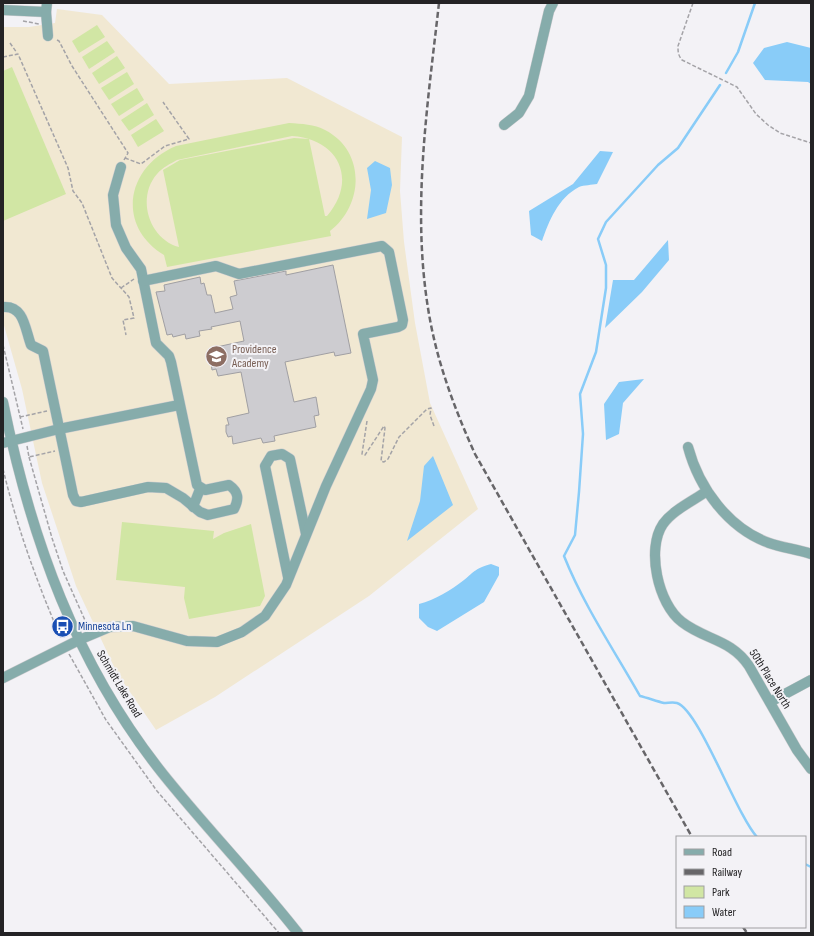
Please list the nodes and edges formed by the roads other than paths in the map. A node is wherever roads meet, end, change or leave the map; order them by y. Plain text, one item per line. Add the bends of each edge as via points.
1 (553, 3) edge
2 (47, 8) edge
3 (3, 10) edge
4 (48, 36) road end
5 (504, 125) dead end
6 (123, 162) road end
7 (142, 279) junction
8 (3, 307) edge
9 (3, 402) edge
10 (179, 405) junction
11 (59, 429) junction
12 (7, 442) edge
13 (688, 447) dead end
14 (200, 489) junction
15 (707, 491) junction
16 (193, 507) junction
17 (306, 534) junction
18 (811, 554) edge
19 (288, 577) junction
20 (79, 640) junction
21 (3, 678) edge
22 (811, 680) edge
23 (770, 702) junction
24 (811, 769) edge
25 (298, 933) edge

1 - 5 street via 529,96 519,113
2 - 3 street
2 - 4 street
6 - 7 street via 113,196 116,225 126,248 137,262
7 - 10 street via 156,343 169,356
7 - 17 street via 216,266 239,274 382,246 389,252 402,325 363,334 372,380 371,389
8 - 11 street via 17,309 31,345 43,350
9 - 12 street, Schmidt Lake Road
10 - 11 street
10 - 14 street
11 - 12 street
11 - 16 street via 76,501 82,502 157,486 175,492
12 - 20 street, Schmidt Lake Road via 48,571
13 - 15 street via 693,466
14 - 16 street
14 - 16 street via 230,485 237,493 237,504 234,509 208,516
15 - 18 street via 739,525 754,536 771,544
15 - 23 street, 50th Place North via 670,516 659,531 655,549 661,591 670,610 680,621 730,646 740,654
17 - 19 street
17 - 19 street via 290,459 282,454 271,456 265,466
19 - 20 street via 265,616 242,632 217,642 187,641 133,626 110,627
20 - 21 street
20 - 25 street, Schmidt Lake Road via 117,707 163,774
22 - 23 street
23 - 24 street, 50th Place North via 797,750

